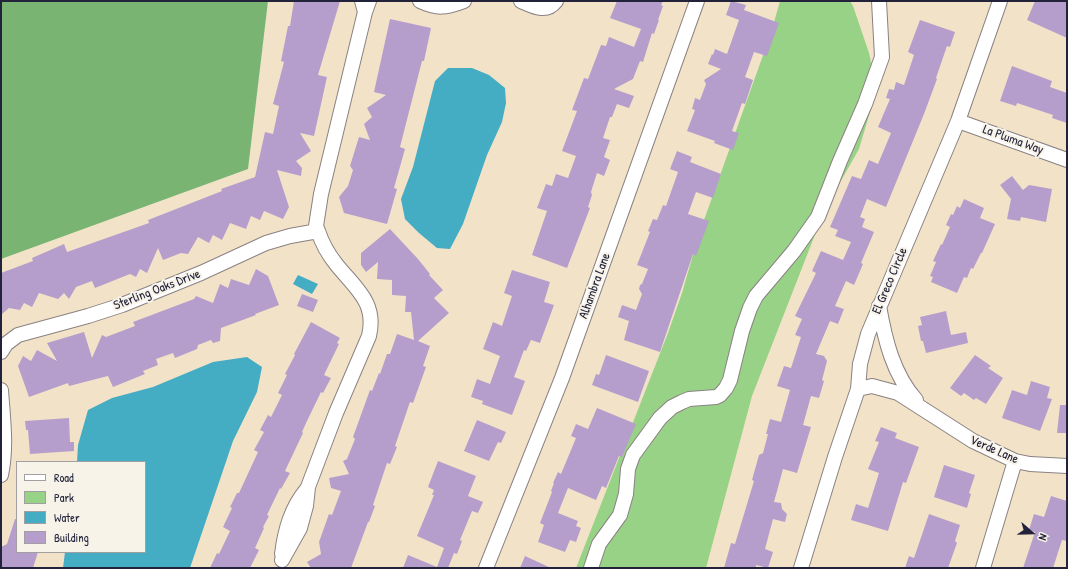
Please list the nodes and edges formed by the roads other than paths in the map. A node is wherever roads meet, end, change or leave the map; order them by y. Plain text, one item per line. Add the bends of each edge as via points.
1 (420, 1) edge
2 (464, 1) edge
3 (521, 1) edge
4 (556, 1) edge
5 (697, 1) edge
6 (879, 1) edge
7 (1000, 1) edge
8 (365, 5) edge
9 (958, 121) junction
10 (1067, 160) edge
11 (318, 232) junction
12 (879, 306) junction
13 (1, 352) edge
14 (858, 389) junction
15 (1, 390) edge
16 (927, 412) junction
17 (1015, 461) junction
18 (1067, 466) edge
19 (1, 475) edge
20 (280, 564) edge
21 (486, 568) edge
22 (591, 568) edge
23 (801, 568) edge
24 (983, 568) edge

1 - 2 street via 433,7 446,7
3 - 4 street via 541,8 550,7
5 - 21 street, Alhambra Lane via 562,378
6 - 22 street via 882,57 818,217 794,251 756,296 746,319 726,388 716,397 689,399 672,407 660,418 637,450 628,469 622,509 597,547
7 - 9 street, El Greco Circle
8 - 11 street via 321,194 316,226
9 - 10 street, La Pluma Way
9 - 12 street, El Greco Circle
11 - 13 street, Sterling Oaks Drive via 266,243 129,302 18,335 6,344
11 - 20 street via 335,262 366,300 371,321 369,336 308,487 294,507 286,530
12 - 14 street, El Greco Circle via 863,348
12 - 16 street, Verde Lane via 886,340 901,382
14 - 16 street, Verde Lane via 872,386 898,393
14 - 23 street, El Greco Circle
15 - 19 street via 5,439
16 - 17 street, Verde Lane via 973,442
17 - 18 street, Verde Lane
17 - 24 street

